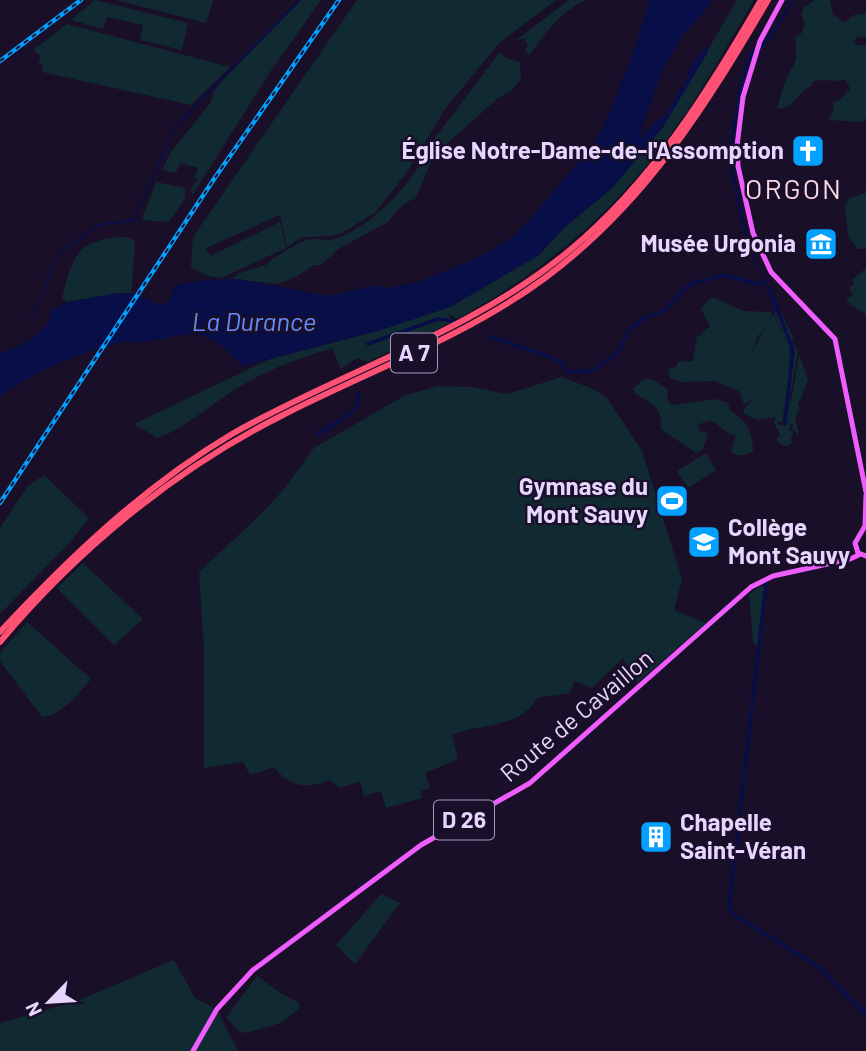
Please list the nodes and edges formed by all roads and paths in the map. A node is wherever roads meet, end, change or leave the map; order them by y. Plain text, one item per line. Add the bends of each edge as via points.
1 (761, 0) edge
2 (768, 0) edge
3 (782, 0) edge
4 (866, 494) edge
5 (865, 532) edge
6 (855, 547) junction
7 (864, 556) edge
8 (835, 561) junction
9 (0, 632) edge
10 (0, 642) edge
11 (193, 1051) edge

1 - 9 highway, A 7 via 668,146 625,197 569,251 474,316 219,442 113,521
2 - 10 highway, A 7 via 673,150 616,216 573,256 476,322 282,415 194,467 82,557
3 - 4 main road via 759,44 743,97 737,166 752,233 774,278 832,334
4 - 5 main road
5 - 6 main road via 857,536
6 - 7 main road
6 - 8 main road, Route de Cavaillon / D 26
7 - 8 main road, Route de Cavaillon
8 - 11 main road, Route de Cavaillon / D 26 via 773,576 751,587 530,783 421,845 266,959 228,995

